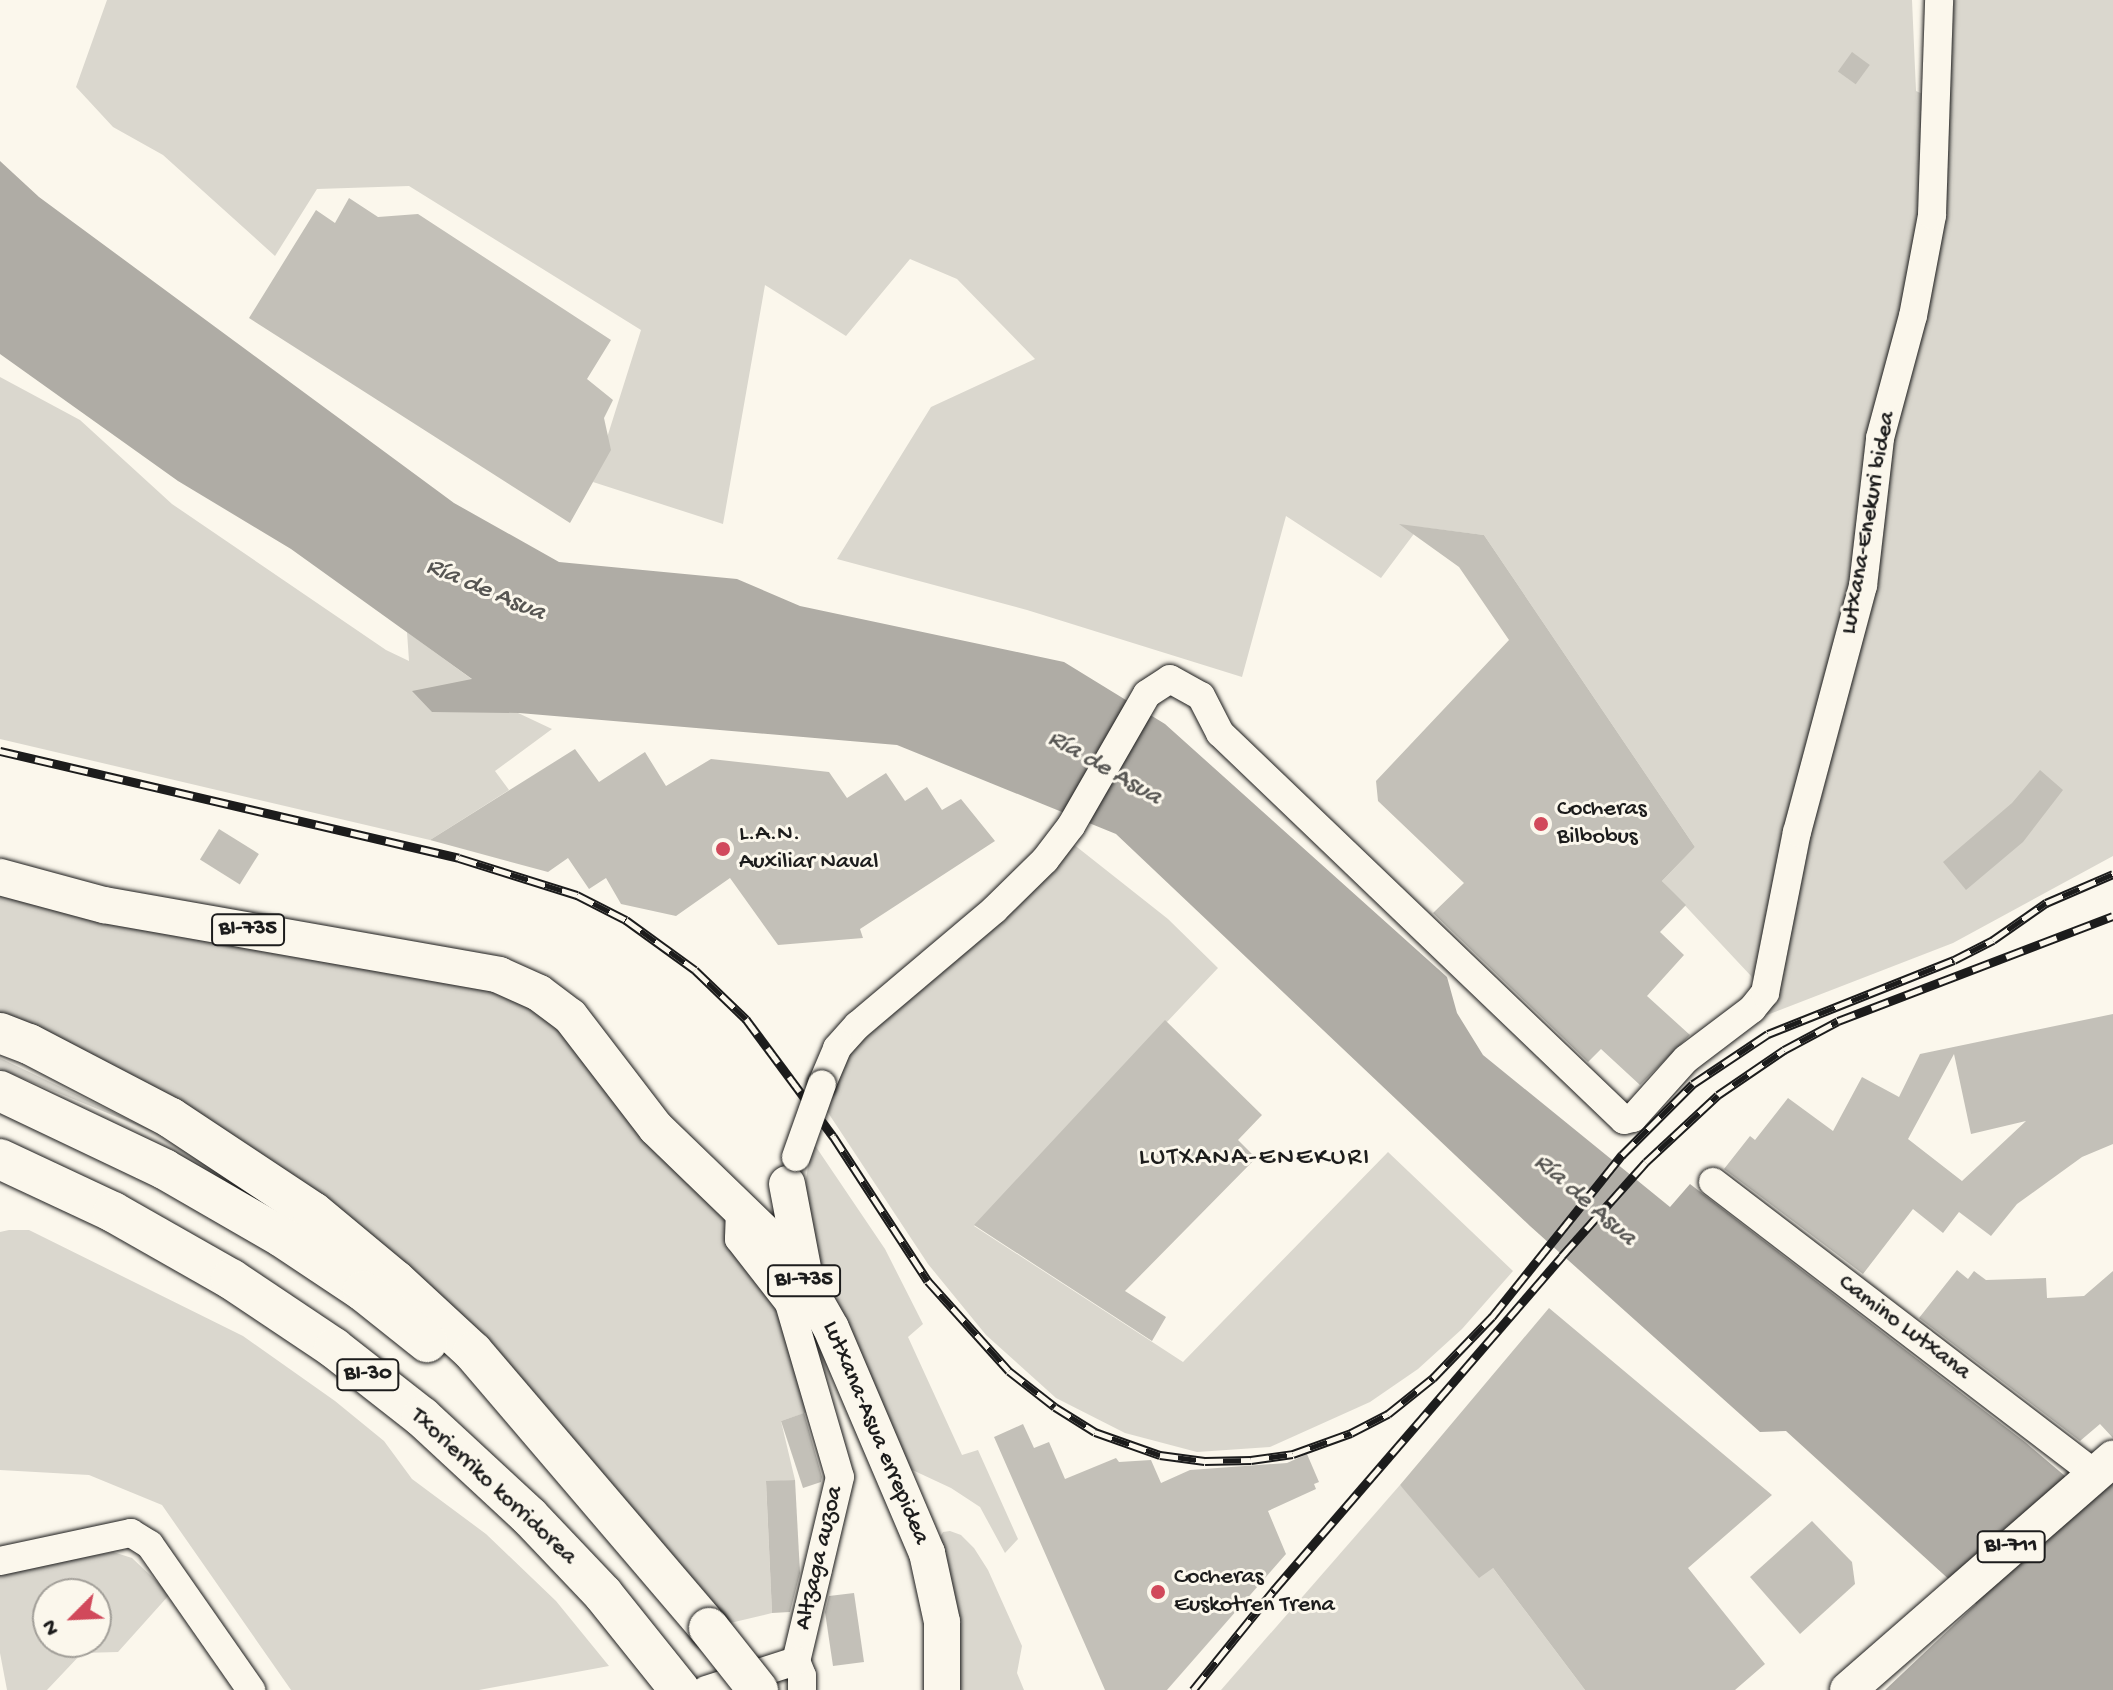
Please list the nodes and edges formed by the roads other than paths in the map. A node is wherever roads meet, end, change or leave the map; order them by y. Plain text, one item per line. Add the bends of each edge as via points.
1 (1939, 0) edge
2 (0, 877) edge
3 (0, 1033) edge
4 (0, 1091) edge
5 (0, 1159) edge
6 (791, 1170) junction
7 (0, 1178) edge
8 (1713, 1182) dead end
9 (113, 1212) junction
10 (750, 1218) junction
11 (807, 1286) junction
12 (2096, 1473) edge
13 (617, 1519) junction
14 (0, 1561) edge
15 (796, 1661) junction
16 (675, 1683) edge
17 (251, 1690) edge
18 (706, 1690) edge
19 (758, 1690) edge
20 (802, 1690) edge
21 (942, 1690) edge
22 (1848, 1690) edge

1 - 6 street, Lutxana-Enekuri bidea, bridge via 1932,215 1913,316 1880,438 1863,586 1801,817 1765,993 1752,1009 1686,1059 1633,1118 1624,1120 1220,733 1201,696 1170,679 1147,694 1045,860 837,1048
2 - 10 main road, Lutxana-Asua errepidea / BI-735 via 104,905 499,975 539,993 570,1016 656,1128
3 - 13 highway via 171,1118 313,1212 473,1352
4 - 13 highway, BI-30 via 164,1169 363,1291 528,1428
5 - 9 highway, Txorierriko korridorea / BI-30
6 - 10 street
6 - 11 main road
7 - 9 highway
8 - 12 street, Camino Lutxana
9 - 16 highway, Txorierriko korridorea / BI-30 via 231,1279 334,1348 422,1417 529,1516 603,1594
10 - 11 main road, Lutxana-Asua errepidea / BI-735
10 - 15 street, Altzaga auzoa via 739,1239 789,1303 840,1477
11 - 21 main road, Lutxana-Asua errepidea / BI-735 via 831,1328 927,1553 942,1622
12 - 22 main road, BI-711
13 - 19 highway, BI-30, bridge
14 - 17 street via 131,1533 150,1545
15 - 18 street
15 - 20 street, Altzaga auzoa

